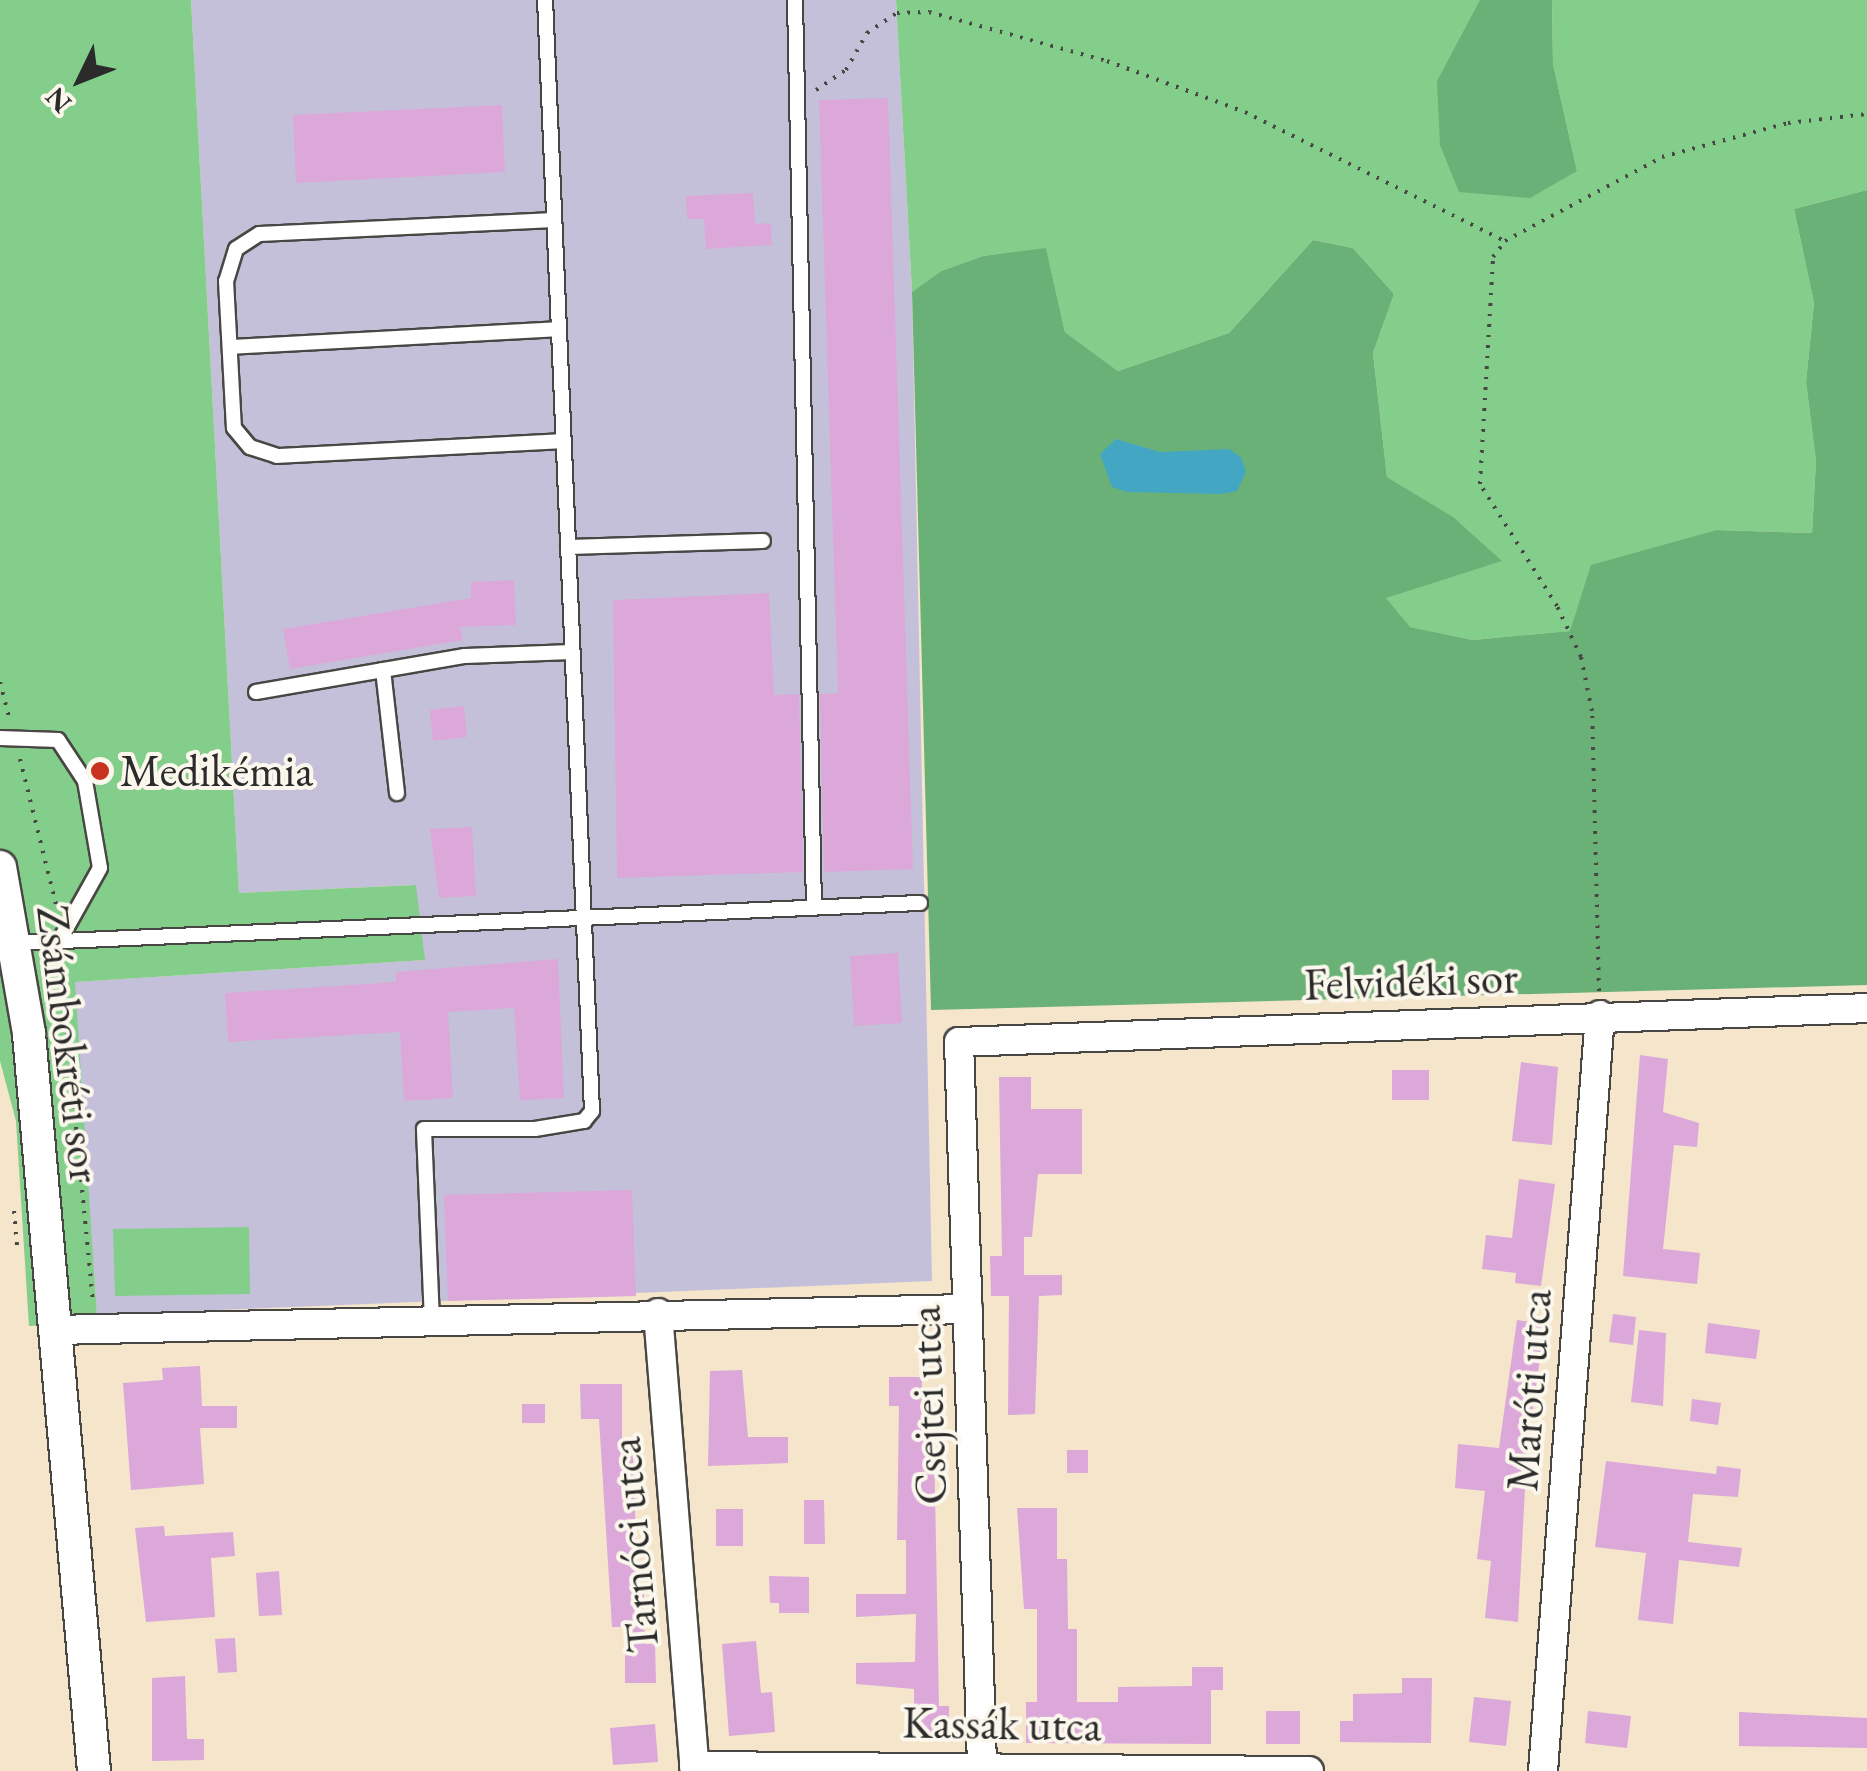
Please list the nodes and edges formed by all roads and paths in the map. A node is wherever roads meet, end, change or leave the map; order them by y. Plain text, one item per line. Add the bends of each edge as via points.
1 (546, 0) edge
2 (796, 0) edge
3 (798, 94) junction
4 (1867, 114) edge
5 (554, 220) junction
6 (1506, 240) junction
7 (559, 330) junction
8 (230, 347) junction
9 (564, 441) junction
10 (763, 541) dead end
11 (568, 546) junction
12 (572, 652) junction
13 (383, 670) junction
14 (0, 682) edge
15 (256, 692) dead end
16 (7, 737) edge
17 (397, 793) dead end
18 (0, 867) edge
19 (920, 903) dead end
20 (814, 907) junction
21 (584, 919) junction
22 (58, 942) junction
23 (17, 943) junction
24 (1867, 1008) edge
25 (1600, 1016) junction
26 (959, 1042) joint
27 (968, 1308) junction
28 (658, 1313) junction
29 (432, 1321) junction
30 (95, 1327) junction
31 (55, 1330) junction
32 (982, 1766) junction
33 (694, 1768) edge
34 (94, 1771) edge
35 (1309, 1771) edge
36 (1543, 1771) edge

1 - 5 lane
2 - 3 lane
3 - 6 path via 820,89 846,70 867,33 898,14 929,12 1107,61 1245,112
3 - 20 lane
4 - 6 path via 1788,123 1662,157
5 - 7 lane
5 - 8 lane via 259,234 236,249 226,280
6 - 25 path via 1493,257 1480,484 1581,657 1592,710
7 - 8 lane
7 - 9 lane
8 - 9 lane via 234,428 250,447 277,456
9 - 11 lane
10 - 11 lane
11 - 12 lane
12 - 13 lane via 465,656
12 - 21 lane
13 - 15 lane
13 - 17 lane
14 - 16 path
16 - 22 path via 56,903
16 - 22 lane via 58,740 85,780 100,868
18 - 23 street, Zsámbokréti sor
19 - 20 lane
20 - 21 lane
21 - 22 lane
21 - 29 lane via 592,1111 584,1121 535,1129 424,1129
22 - 23 lane
22 - 30 path
23 - 31 street, Zsámbokréti sor
24 - 25 street, Felvidéki sor
25 - 26 street, Felvidéki sor
25 - 36 street, Maróti utca
26 - 27 street, Csejtei utca
27 - 28 street
27 - 32 street, Csejtei utca
28 - 29 street
28 - 33 street, Tarnóci utca
29 - 30 street
30 - 31 street
31 - 34 street, Zsámbokréti sor
32 - 33 street, Kassák utca
32 - 35 street, Kassák utca

